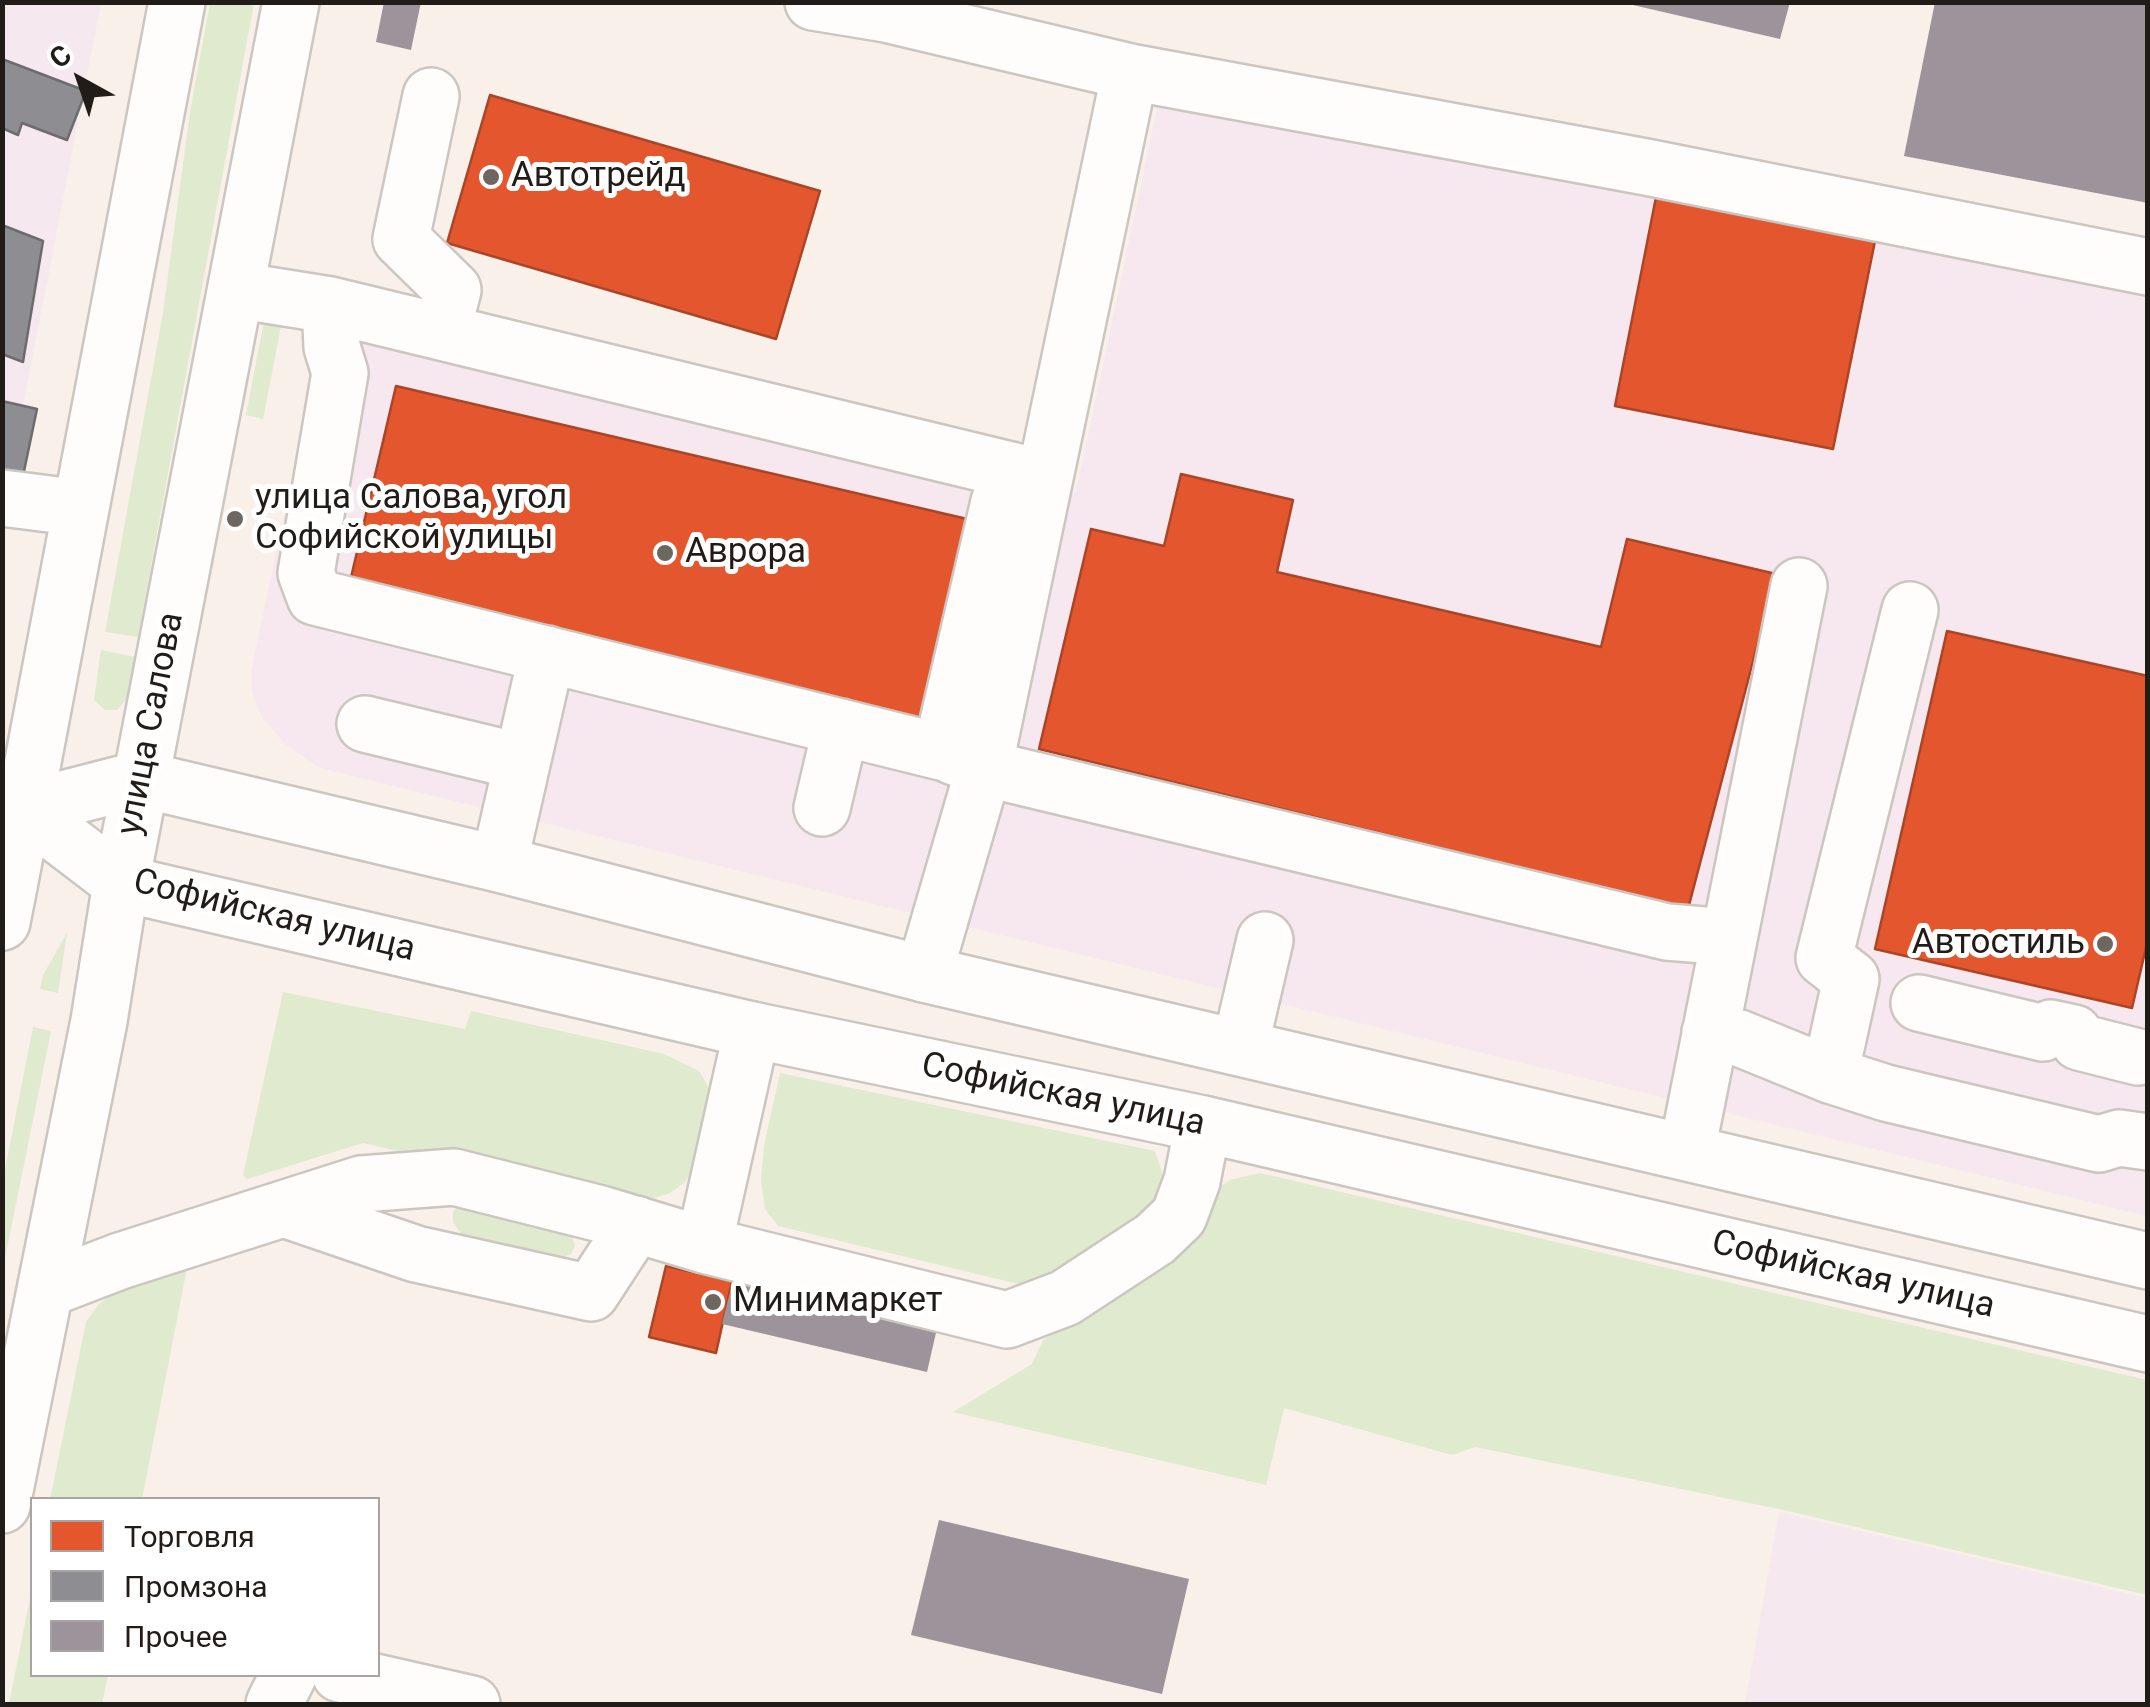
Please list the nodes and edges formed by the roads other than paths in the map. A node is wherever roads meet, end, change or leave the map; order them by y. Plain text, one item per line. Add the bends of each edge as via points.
1 (177, 2) edge
2 (291, 2) edge
3 (813, 2) edge
4 (887, 8) edge
5 (1130, 72) junction
6 (431, 96) dead end
7 (2148, 268) edge
8 (236, 290) junction
9 (330, 305) junction
10 (442, 332) junction
11 (1021, 490) junction
12 (2, 498) edge
13 (81, 508) junction
14 (1799, 586) dead end
15 (1910, 610) dead end
16 (547, 654) junction
17 (365, 724) dead end
18 (841, 727) junction
19 (522, 762) junction
20 (980, 765) junction
21 (140, 778) junction
22 (822, 808) dead end
23 (24, 809) junction
24 (499, 864) junction
25 (991, 869) dead end
26 (122, 883) junction
27 (2, 922) edge
28 (1728, 937) junction
29 (1265, 940) dead end
30 (924, 974) junction
31 (1918, 1003) dead end
32 (752, 1030) junction
33 (1710, 1032) junction
34 (2143, 1043) edge
35 (1240, 1048) junction
36 (1830, 1075) junction
37 (1203, 1124) junction
38 (2133, 1140) edge
39 (1687, 1151) junction
40 (284, 1210) junction
41 (636, 1224) junction
42 (704, 1245) junction
43 (2148, 1261) edge
44 (47, 1288) junction
45 (2148, 1344) edge
46 (6, 1470) edge
47 (287, 1677) edge
48 (353, 1677) edge
49 (274, 1704) edge
50 (472, 1704) edge

1 - 13 main road
2 - 8 main road, улица Салова
3 - 4 main road
4 - 5 main road
5 - 7 main road
5 - 11 main road
6 - 10 main road via 401,238 453,290
8 - 9 main road
8 - 21 main road, улица Салова
9 - 10 main road
9 - 16 main road via 340,372 306,572 315,597
10 - 11 main road
11 - 20 main road
12 - 13 main road
13 - 23 main road
14 - 28 main road
15 - 36 main road via 1824,958 1851,979
16 - 18 main road
16 - 19 main road
17 - 19 main road
18 - 20 main road
18 - 22 main road
19 - 24 main road
20 - 25 main road
20 - 28 main road via 1667,932
20 - 30 main road
21 - 23 main road
21 - 24 main road
21 - 26 main road, улица Салова
23 - 26 main road, Софийская улица
23 - 27 main road
24 - 30 main road
26 - 32 main road, Софийская улица
26 - 44 main road, улица Салова
28 - 33 main road
29 - 35 main road
30 - 35 main road
31 - 34 main road via 2043,1033 2074,1033 2079,1042
32 - 37 main road, Софийская улица
32 - 42 main road
33 - 36 main road
33 - 39 main road
34 - 38 main road
35 - 39 main road
36 - 38 main road via 2099,1144
37 - 42 main road via 1179,1216 1156,1239 1065,1298 1007,1320
37 - 45 main road, Софийская улица
39 - 43 main road
40 - 41 main road via 361,1184 454,1177
40 - 41 main road via 416,1254 591,1293
40 - 44 main road
41 - 42 main road
44 - 46 main road, улица Салова
47 - 49 main road
48 - 50 main road

